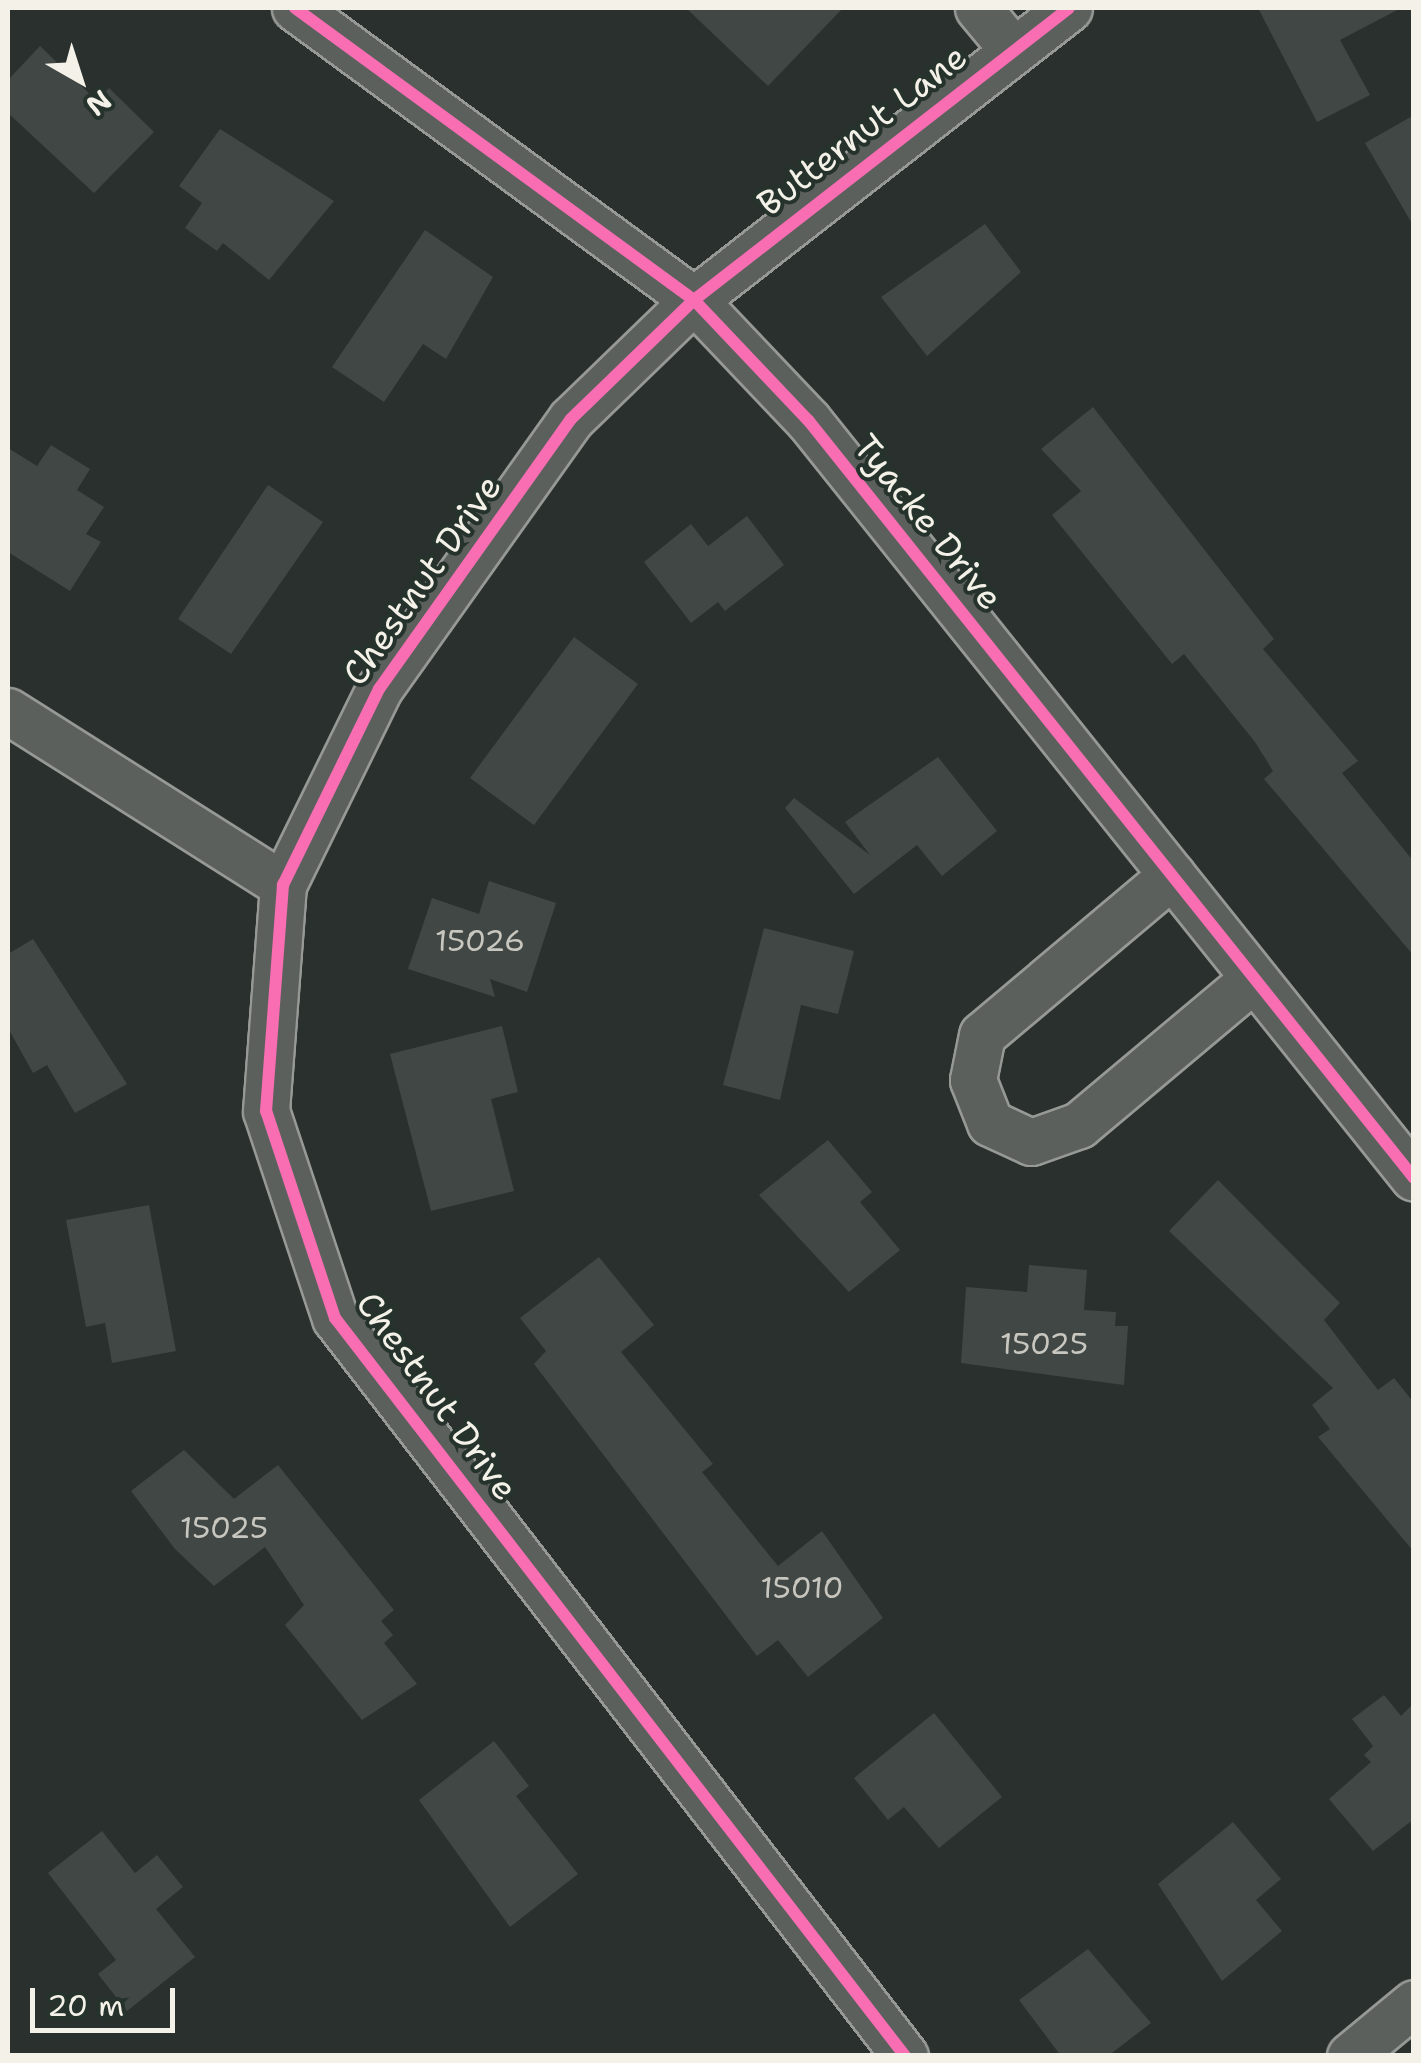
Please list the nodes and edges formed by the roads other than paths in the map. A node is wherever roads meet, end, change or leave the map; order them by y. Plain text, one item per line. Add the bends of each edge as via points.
1 (295, 8) edge
2 (978, 8) edge
3 (1068, 8) edge
4 (1012, 50) junction
5 (694, 300) junction
6 (8, 710) edge
7 (1172, 876) junction
8 (283, 885) junction
9 (1252, 980) junction
10 (1414, 1178) edge
11 (1414, 2003) edge
12 (905, 2056) edge
13 (1350, 2056) edge

1 - 5 street, Tyacke Drive
2 - 4 street, Butternut Lane
3 - 4 street, Butternut Lane
4 - 5 street, Butternut Lane
5 - 7 street, Tyacke Drive via 808,420
5 - 8 street, Chestnut Drive via 571,419 378,689
6 - 8 street
7 - 9 street, Tyacke Drive
7 - 9 street via 982,1035 972,1080 990,1122 1031,1142 1079,1125
8 - 12 street, Chestnut Drive via 266,1111 335,1318
9 - 10 street, Tyacke Drive
11 - 13 street

